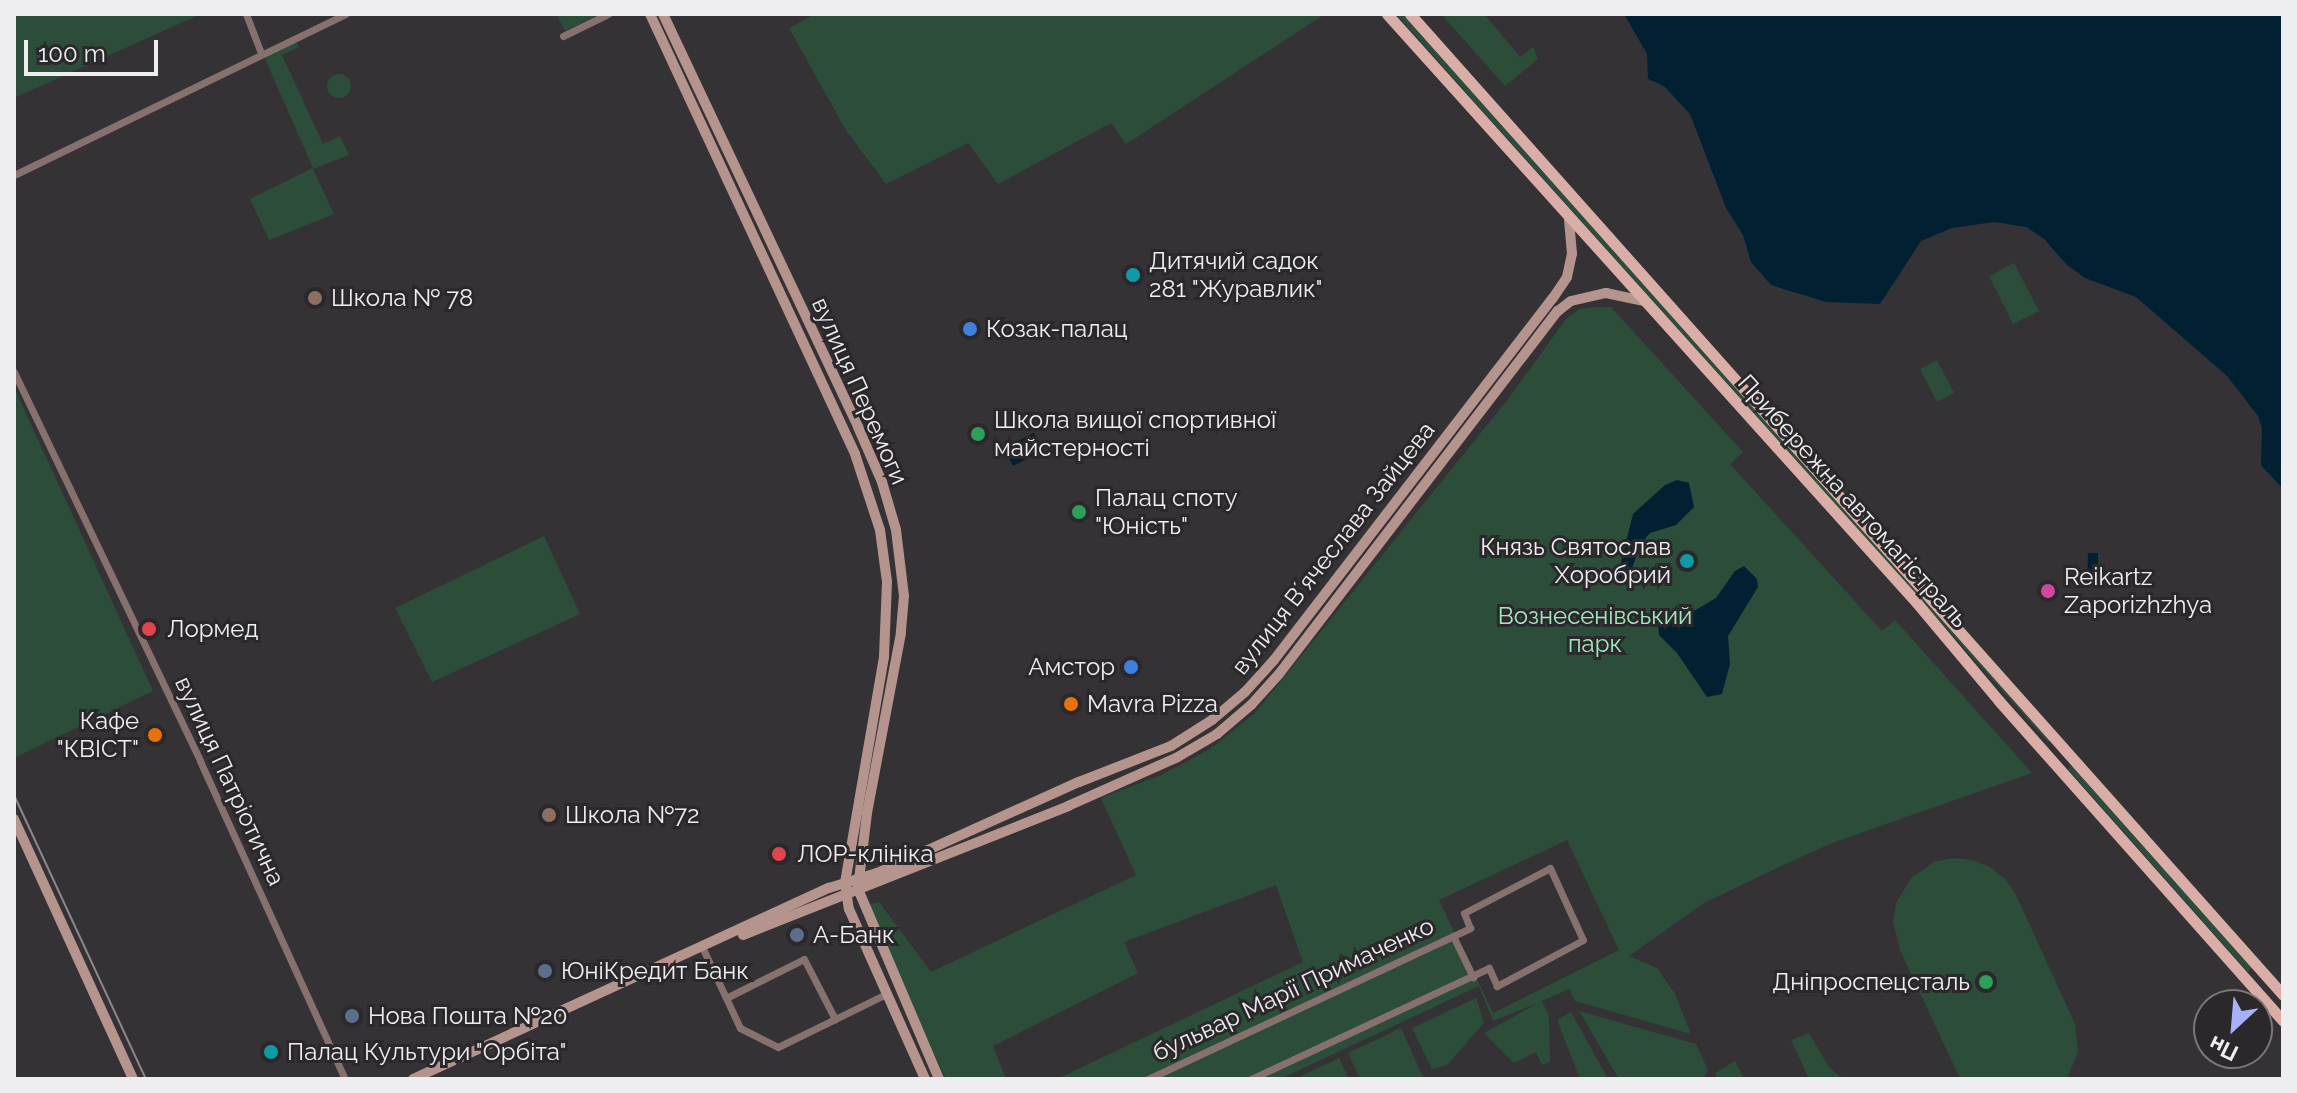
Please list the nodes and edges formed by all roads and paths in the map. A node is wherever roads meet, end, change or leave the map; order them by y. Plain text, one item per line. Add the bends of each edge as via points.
1 (246, 14) edge
2 (346, 14) edge
3 (608, 14) edge
4 (650, 14) edge
5 (663, 14) edge
6 (1387, 14) edge
7 (1410, 14) edge
8 (563, 36) dead end
9 (261, 53) junction
10 (14, 175) edge
11 (1569, 220) junction
12 (1644, 301) junction
13 (14, 372) edge
14 (880, 530) junction
15 (896, 530) junction
16 (901, 557) junction
17 (885, 558) junction
18 (2057, 737) junction
19 (2042, 748) junction
20 (2070, 752) junction
21 (2060, 769) junction
22 (14, 819) edge
23 (858, 877) junction
24 (845, 887) junction
25 (858, 889) junction
26 (1453, 936) junction
27 (704, 951) junction
28 (2264, 973) junction
29 (1473, 977) junction
30 (2251, 983) junction
31 (2256, 989) edge
32 (2280, 992) edge
33 (886, 994) junction
34 (726, 998) junction
35 (835, 1019) junction
36 (133, 1079) edge
37 (345, 1079) edge
38 (413, 1079) edge
39 (428, 1079) edge
40 (925, 1079) edge
41 (939, 1079) edge
42 (1148, 1079) edge
43 (1251, 1079) edge

1 - 9 street
2 - 9 street
3 - 8 street
4 - 14 main road, вулиця Перемоги via 855,454
5 - 15 main road, вулиця Перемоги via 858,427
6 - 11 main road, Прибережна автомагістраль
7 - 18 main road, Прибережна автомагістраль
9 - 10 street
11 - 12 main road, Прибережна автомагістраль
11 - 23 main road, вулиця Вʼячеслава Зайцева via 1572,254 1567,277 1553,298 1245,692 1171,746
12 - 19 main road, Прибережна автомагістраль
12 - 25 main road, вулиця Вʼячеслава Зайцева via 1606,293 1571,301 1558,311 1279,674 1217,734 1068,806
13 - 37 street, вулиця Патріотична
14 - 15 main road
14 - 17 main road, вулиця Перемоги
15 - 16 main road, вулиця Перемоги
16 - 17 main road via 892,551
16 - 23 main road, вулиця Перемоги via 901,633
17 - 24 main road, вулиця Перемоги via 884,657
18 - 19 main road via 2050,749
18 - 20 main road, Прибережна автомагістраль
19 - 21 main road, Прибережна автомагістраль
20 - 21 main road via 2058,757
20 - 28 main road, Прибережна автомагістраль
21 - 30 main road, Прибережна автомагістраль
22 - 36 main road
23 - 24 main road, вулиця Вʼячеслава Зайцева
23 - 25 main road, вулиця Перемоги
24 - 25 main road, вулиця Вʼячеслава Зайцева
24 - 27 main road, вулиця Вʼячеслава Зайцева
24 - 33 main road, вулиця Перемоги via 849,909
24 - 38 main road, вулиця Вʼячеслава Зайцева
25 - 41 main road, вулиця Перемоги
26 - 29 street, бульвар Марії Примаченко
26 - 29 street via 1470,928 1464,913 1550,868 1583,940 1497,986 1489,968
26 - 42 street, бульвар Марії Примаченко
27 - 34 street
27 - 39 main road, вулиця Вʼячеслава Зайцева
28 - 30 main road
28 - 32 main road, Прибережна автомагістраль
29 - 43 street
30 - 31 main road, Прибережна автомагістраль
33 - 35 street
33 - 40 main road, вулиця Перемоги
34 - 35 street via 740,1028 778,1047
34 - 35 street via 804,959

